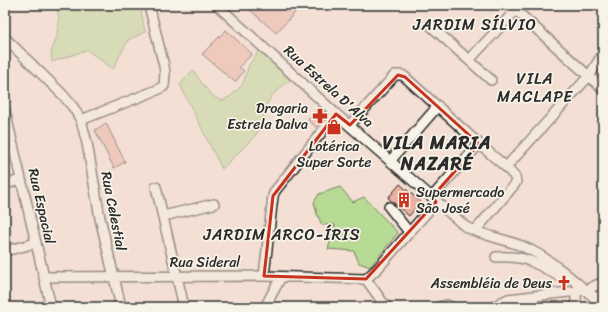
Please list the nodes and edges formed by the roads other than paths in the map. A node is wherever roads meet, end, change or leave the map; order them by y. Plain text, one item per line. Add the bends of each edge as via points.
1 (149, 5) edge
2 (217, 5) edge
3 (513, 8) edge
4 (432, 27) dead end
5 (7, 40) edge
6 (603, 54) edge
7 (469, 60) junction
8 (589, 76) junction
9 (491, 80) dead end
10 (603, 89) edge
11 (438, 106) junction
12 (5, 111) edge
13 (336, 114) junction
14 (81, 120) junction
15 (350, 125) junction
16 (478, 144) junction
17 (391, 160) junction
18 (506, 167) junction
19 (21, 180) junction
20 (5, 184) edge
21 (156, 187) dead end
22 (434, 199) junction
23 (214, 204) dead end
24 (389, 207) dead end
25 (163, 216) junction
26 (474, 231) junction
27 (409, 232) junction
28 (36, 243) junction
29 (5, 251) edge
30 (496, 257) dead end
31 (113, 276) junction
32 (177, 276) junction
33 (264, 276) junction
34 (44, 277) junction
35 (281, 277) junction
36 (366, 279) junction
37 (572, 280) junction
38 (603, 282) edge
39 (586, 290) junction
40 (576, 292) junction
41 (599, 296) edge
42 (51, 307) edge
43 (120, 307) edge
44 (184, 307) edge
45 (265, 307) edge
46 (386, 307) edge
47 (439, 307) edge
48 (451, 307) edge
49 (493, 307) edge
50 (576, 307) edge
51 (592, 307) edge

1 - 14 street via 164,66 164,86
2 - 13 street, Rua Estrela D'Alva
3 - 7 street
3 - 8 street
4 - 7 street
5 - 14 street, Rua Celestial via 63,95
6 - 8 street
7 - 9 street
8 - 10 street
8 - 18 street
11 - 15 street via 405,77 395,75
11 - 16 street
11 - 17 street
12 - 19 street, Rua Espacial
13 - 15 street, Rua Estrela D'Alva
13 - 33 street via 275,191
14 - 31 street, Rua Celestial
15 - 17 street, Rua Estrela D'Alva
16 - 18 street
16 - 22 street
17 - 22 street, Rua Estrela D'Alva
18 - 26 street via 515,177 514,186
19 - 20 street
19 - 28 street, Rua Espacial
21 - 25 street
22 - 26 street, Rua Estrela D'Alva via 457,220
22 - 27 street
23 - 25 street
24 - 27 street
25 - 32 street
26 - 37 street, Rua Estrela D'Alva via 536,252
27 - 36 street
28 - 29 street
28 - 34 street, Rua Espacial
30 - 37 street via 523,258
31 - 32 street, Rua Sideral
31 - 34 street, Rua Sideral
31 - 43 street, Rua Celestial
32 - 33 street, Rua Sideral
32 - 44 street
33 - 35 street, Rua Sideral
34 - 42 street, Rua Espacial
35 - 36 street, Rua Sideral
35 - 45 street
36 - 46 street
37 - 39 street, Rua Estrela D'Alva
38 - 39 street
39 - 40 street
39 - 41 street, Rua Estrela D'Alva
40 - 49 street via 508,300
40 - 50 street
41 - 51 street
47 - 48 street

